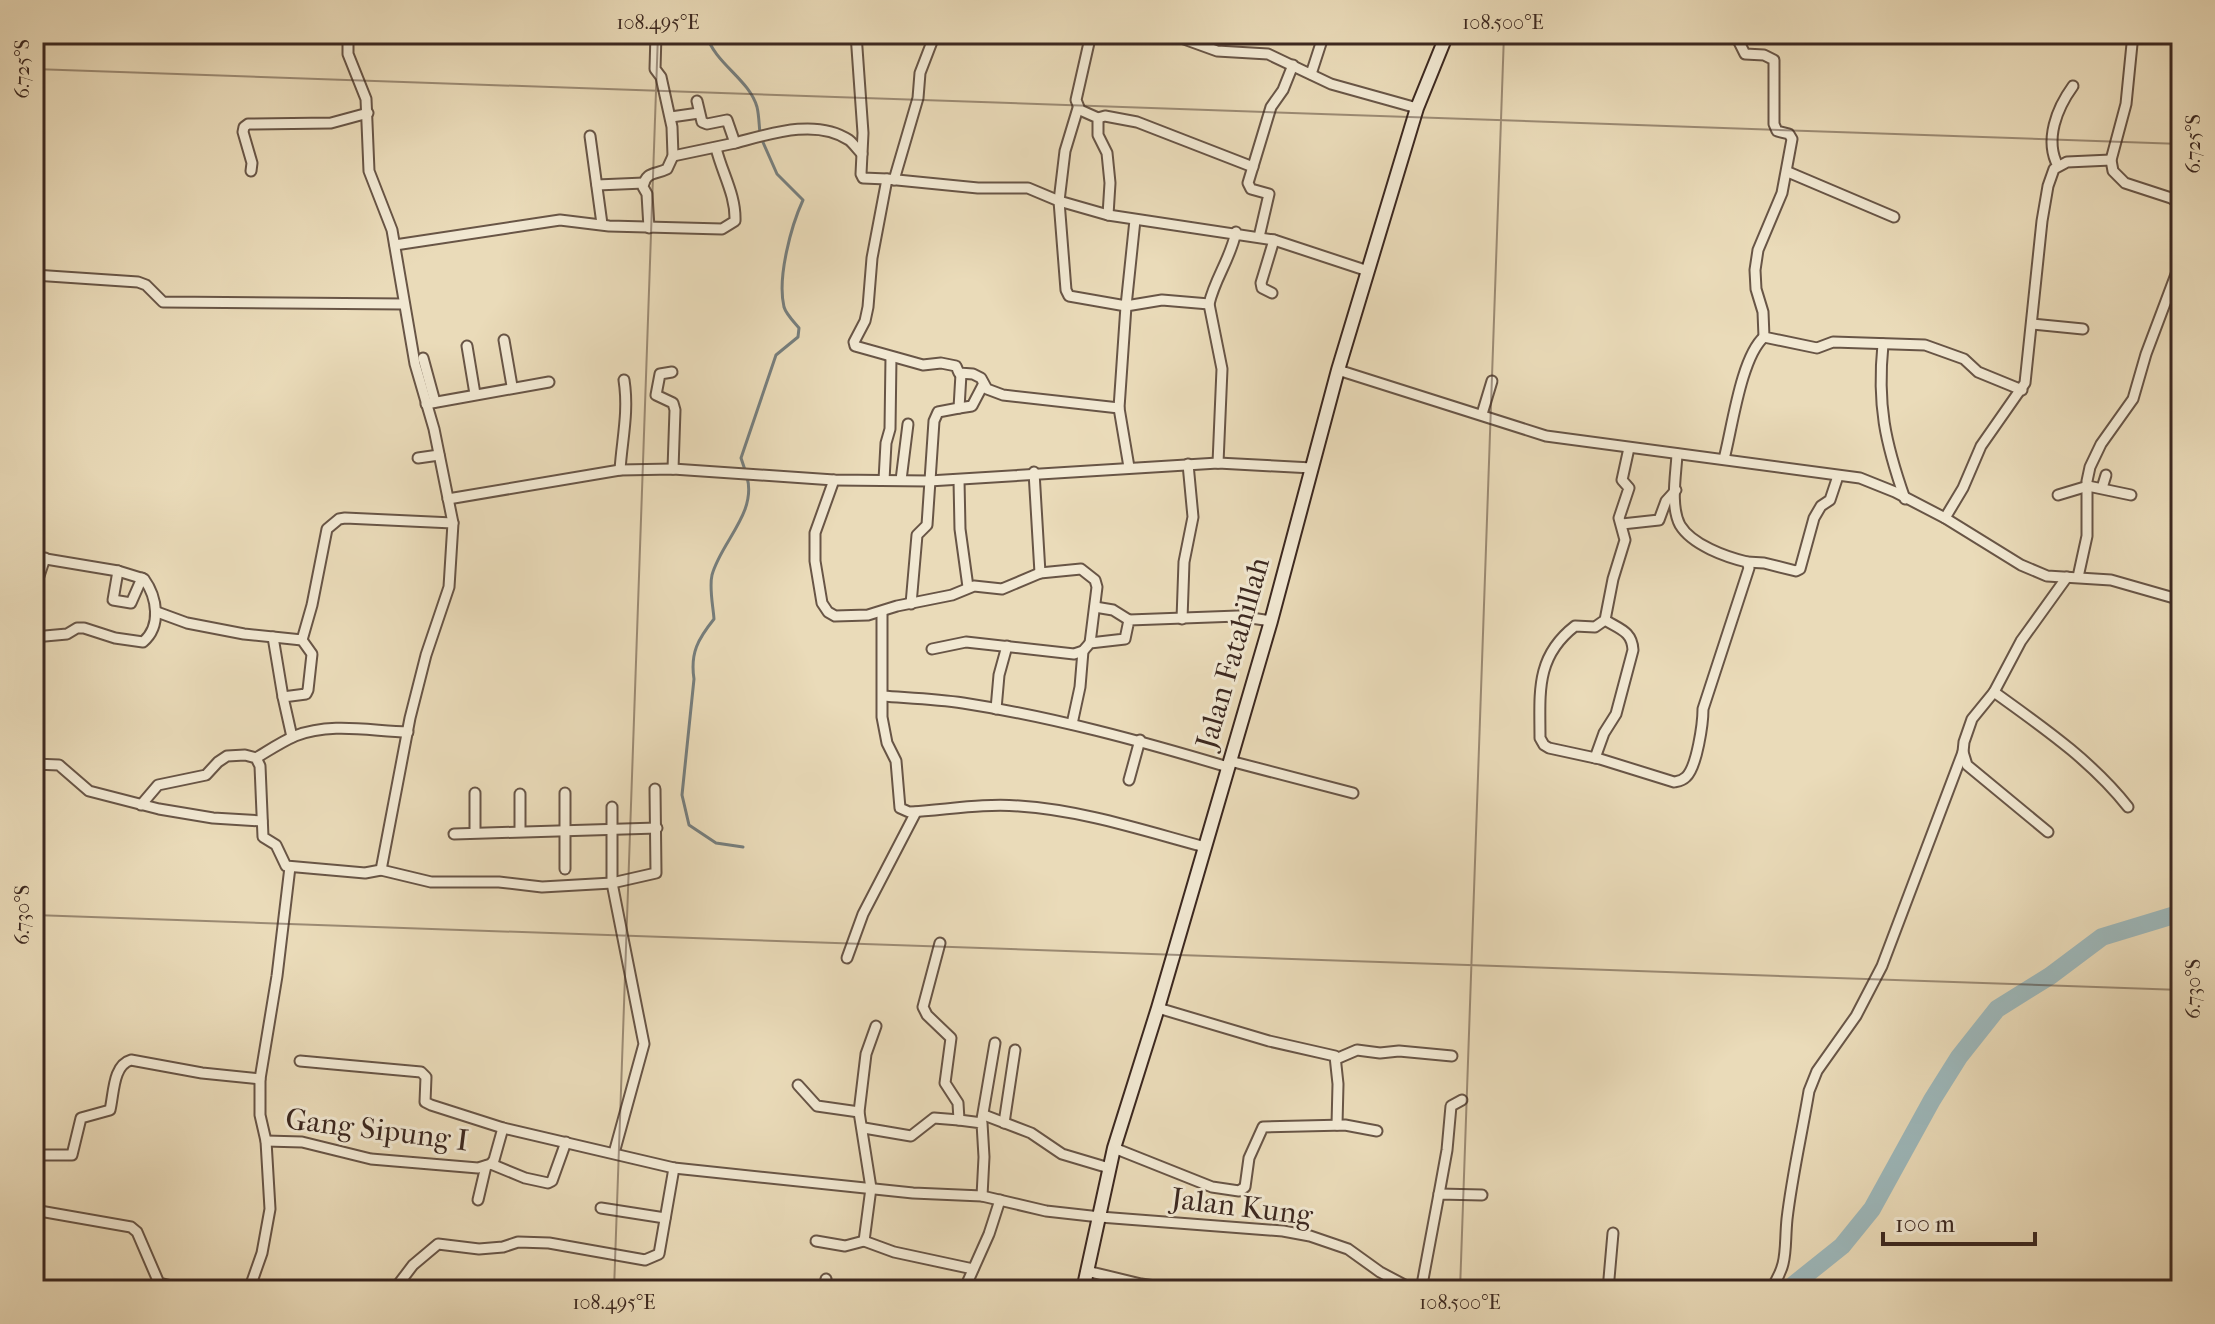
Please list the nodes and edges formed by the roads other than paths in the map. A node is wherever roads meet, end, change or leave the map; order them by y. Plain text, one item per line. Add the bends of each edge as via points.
1 (348, 34) edge
2 (656, 34) edge
3 (856, 34) edge
4 (935, 34) edge
5 (1091, 34) edge
6 (1170, 34) edge
7 (1324, 34) edge
8 (1447, 34) edge
9 (1735, 34) edge
10 (2133, 34) edge
11 (1293, 65) junction
12 (1311, 74) junction
13 (2073, 86) dead end
14 (697, 101) dead end
15 (1078, 108) junction
16 (1417, 108) junction
17 (368, 113) junction
18 (699, 113) junction
19 (671, 117) junction
20 (1098, 118) junction
21 (590, 136) dead end
22 (735, 143) junction
23 (716, 148) junction
24 (862, 154) junction
25 (673, 156) junction
26 (2111, 160) junction
27 (2058, 166) junction
28 (1253, 167) junction
29 (251, 171) dead end
30 (1788, 172) junction
31 (890, 179) junction
32 (644, 183) junction
33 (597, 185) junction
34 (1059, 201) junction
35 (2181, 205) edge
36 (1108, 215) junction
37 (1894, 217) dead end
38 (1135, 220) junction
39 (602, 224) junction
40 (649, 228) junction
41 (1236, 232) junction
42 (1259, 237) junction
43 (1274, 240) junction
44 (395, 245) junction
45 (2181, 261) edge
46 (1368, 271) junction
47 (34, 275) edge
48 (1272, 293) dead end
49 (404, 304) junction
50 (1209, 304) junction
51 (1126, 306) junction
52 (2032, 324) junction
53 (2083, 329) dead end
54 (1764, 337) junction
55 (504, 340) dead end
56 (1883, 344) junction
57 (467, 346) dead end
58 (891, 357) junction
59 (423, 358) dead end
60 (1338, 370) junction
61 (672, 372) dead end
62 (961, 374) junction
63 (624, 380) dead end
64 (1492, 381) dead end
65 (549, 382) dead end
66 (983, 385) junction
67 (512, 386) junction
68 (2022, 390) junction
69 (475, 394) junction
70 (431, 403) junction
71 (959, 408) junction
72 (1119, 408) junction
73 (1482, 414) junction
74 (908, 424) dead end
75 (1629, 448) junction
76 (1677, 454) junction
77 (439, 455) junction
78 (418, 458) dead end
79 (1724, 459) junction
80 (1218, 463) junction
81 (1188, 464) junction
82 (1129, 467) junction
83 (1312, 468) junction
84 (673, 469) junction
85 (620, 470) junction
86 (1034, 472) junction
87 (2106, 475) dead end
88 (1838, 476) junction
89 (834, 480) junction
90 (884, 480) junction
91 (901, 480) junction
92 (959, 480) junction
93 (929, 481) junction
94 (2088, 486) junction
95 (2102, 488) junction
96 (1676, 490) junction
97 (2058, 495) dead end
98 (2131, 495) dead end
99 (448, 499) junction
100 (1910, 501) junction
101 (1945, 518) junction
102 (453, 523) junction
103 (1622, 524) junction
104 (39, 558) edge
105 (1747, 562) junction
106 (118, 571) junction
107 (1040, 573) junction
108 (2067, 577) junction
109 (2078, 577) junction
110 (142, 578) junction
111 (968, 587) junction
112 (34, 591) edge
113 (2181, 600) edge
114 (911, 604) junction
115 (1095, 607) junction
116 (157, 612) junction
117 (882, 612) junction
118 (1182, 619) junction
119 (1129, 620) junction
120 (1605, 620) junction
121 (1271, 621) junction
122 (34, 637) edge
123 (273, 637) junction
124 (302, 640) junction
125 (1007, 646) junction
126 (1086, 647) junction
127 (932, 649) dead end
128 (1994, 692) junction
129 (883, 696) junction
130 (283, 697) junction
131 (996, 709) junction
132 (1072, 724) junction
133 (408, 732) junction
134 (292, 737) junction
135 (1140, 740) junction
136 (1963, 752) junction
137 (256, 758) junction
138 (1595, 758) junction
139 (1229, 764) junction
140 (35, 765) edge
141 (1129, 780) dead end
142 (655, 789) dead end
143 (475, 793) dead end
144 (565, 793) dead end
145 (1353, 793) dead end
146 (520, 794) dead end
147 (141, 805) junction
148 (612, 807) dead end
149 (2128, 807) dead end
150 (916, 812) junction
151 (262, 821) junction
152 (657, 828) junction
153 (520, 831) junction
154 (611, 831) junction
155 (475, 832) junction
156 (566, 832) junction
157 (2048, 832) dead end
158 (454, 834) dead end
159 (1205, 847) junction
160 (290, 867) junction
161 (565, 869) dead end
162 (381, 870) junction
163 (612, 883) junction
164 (940, 943) dead end
165 (847, 958) dead end
166 (1158, 1008) junction
167 (876, 1026) dead end
168 (995, 1043) dead end
169 (1015, 1050) dead end
170 (1452, 1056) dead end
171 (1336, 1059) junction
172 (300, 1061) dead end
173 (260, 1079) junction
174 (798, 1085) dead end
175 (1462, 1100) dead end
176 (859, 1112) junction
177 (983, 1119) junction
178 (959, 1120) junction
179 (1004, 1123) junction
180 (1337, 1125) junction
181 (503, 1128) junction
182 (864, 1128) junction
183 (1377, 1131) dead end
184 (266, 1141) junction
185 (566, 1142) junction
186 (1114, 1148) junction
187 (614, 1153) junction
188 (34, 1155) edge
189 (488, 1165) junction
190 (674, 1168) junction
191 (1109, 1168) junction
192 (871, 1188) junction
193 (1439, 1194) junction
194 (1482, 1195) dead end
195 (982, 1196) junction
196 (478, 1200) dead end
197 (1000, 1200) junction
198 (601, 1208) dead end
199 (34, 1210) edge
200 (1100, 1217) junction
201 (665, 1218) junction
202 (1613, 1233) dead end
203 (816, 1241) dead end
204 (864, 1241) junction
205 (973, 1269) junction
206 (1087, 1271) junction
207 (826, 1279) dead end
208 (189, 1290) edge
209 (249, 1290) edge
210 (394, 1290) edge
211 (824, 1290) edge
212 (964, 1290) edge
213 (1083, 1290) edge
214 (1183, 1290) edge
215 (1414, 1290) edge
216 (1421, 1290) edge
217 (1608, 1290) edge
218 (1770, 1290) edge

1 - 17 street via 348,54
2 - 19 street via 654,66
3 - 24 street
4 - 31 street
5 - 15 street via 1076,96
6 - 11 street via 1208,48 1262,53
7 - 12 street
8 - 16 street, Jalan Fatahillah
9 - 30 street via 1745,54 1770,56 1775,62 1773,118 1775,130 1792,139
10 - 26 street via 2126,104
11 - 12 street
11 - 28 street via 1270,110
12 - 16 street
13 - 27 street via 2055,120
14 - 18 street
15 - 20 street
15 - 34 street via 1065,151
16 - 46 street, Jalan Fatahillah
17 - 29 street via 331,123 248,124 243,132
17 - 44 street via 369,171
18 - 19 street
18 - 22 street via 707,124 727,120
19 - 25 street
20 - 28 street via 1137,122
20 - 36 street via 1098,135 1107,153
21 - 33 street
22 - 23 street
22 - 24 street via 811,129 848,140
23 - 25 street
23 - 40 street via 732,191 735,221 722,229
24 - 31 street via 863,178
25 - 32 street via 667,169 647,175
26 - 27 street
26 - 35 street via 2113,171 2125,183
27 - 52 street via 2044,209
28 - 42 street via 1248,186 1269,194
30 - 37 street
30 - 54 street via 1758,250 1756,289
31 - 34 street via 978,188 1016,186
31 - 58 street via 872,258 865,321 854,342
32 - 33 street
32 - 40 street
33 - 39 street
34 - 36 street
34 - 51 street via 1069,296
36 - 38 street
38 - 41 street
38 - 51 street
39 - 40 street
39 - 44 street via 560,220
41 - 42 street
41 - 50 street
42 - 43 street
43 - 46 street
43 - 48 street via 1261,283
44 - 49 street
45 - 94 street via 2133,399 2101,444
46 - 60 street, Jalan Fatahillah
47 - 49 street via 138,282 170,303
49 - 70 street via 415,364
50 - 51 street via 1162,300
50 - 80 street via 1222,369
51 - 72 street
52 - 53 street
52 - 68 street
54 - 56 street via 1817,348 1833,342
54 - 79 street via 1745,373
55 - 67 street
56 - 68 street via 1943,350
56 - 100 street via 1881,412 1890,455
57 - 69 street
58 - 62 street via 956,366
58 - 90 street
59 - 70 street
60 - 73 street
60 - 83 street, Jalan Fatahillah
61 - 84 street via 660,374 656,395 673,403 675,410
62 - 66 street via 973,374
62 - 71 street
63 - 85 street via 628,406
64 - 73 street
65 - 67 street
66 - 71 street via 972,406
66 - 72 street via 1003,395
67 - 69 street
68 - 101 street via 1981,446
69 - 70 street
70 - 77 street
71 - 93 street via 936,414
72 - 82 street
73 - 75 street via 1546,436
74 - 91 street
75 - 76 street
75 - 103 street via 1622,478 1629,486 1619,516
76 - 79 street
76 - 96 street
77 - 78 street
77 - 99 street
79 - 88 street
80 - 81 street
80 - 83 street
81 - 82 street
81 - 118 street via 1193,517 1184,562
82 - 86 street
83 - 121 street, Jalan Fatahillah
84 - 85 street
84 - 89 street
85 - 99 street
86 - 92 street
86 - 107 street
87 - 95 street
88 - 100 street via 1869,481
88 - 105 street via 1830,500 1814,518 1800,569
89 - 90 street
89 - 117 street via 815,533 822,603 835,616
90 - 91 street
91 - 93 street
92 - 93 street
92 - 111 street
93 - 114 street via 927,525 917,535
94 - 95 street
94 - 97 street
94 - 109 street via 2087,536
95 - 98 street
96 - 103 street via 1659,520
96 - 105 street via 1679,524 1688,534 1721,556
99 - 102 street
100 - 101 street
101 - 108 street via 2021,565 2047,576
102 - 124 street via 345,518 333,523 325,536
102 - 133 street via 449,587
103 - 120 street via 1625,540
104 - 106 street
104 - 112 street
105 - 138 street via 1749,574 1686,777 1674,782
106 - 110 street
106 - 110 street via 113,600 131,603
107 - 111 street via 1002,589
107 - 115 street via 1081,569 1095,580
108 - 109 street
108 - 128 street via 2021,641
109 - 113 street via 2111,580
110 - 116 street
111 - 114 street
114 - 117 street
115 - 119 street
115 - 126 street
116 - 122 street via 143,642 84,628
116 - 123 street via 187,623
117 - 129 street
118 - 119 street
118 - 121 street via 1238,616
119 - 126 street via 1125,639
120 - 138 street via 1626,632 1633,650 1616,714
120 - 138 street via 1595,627 1576,625 1566,633 1544,665 1540,683 1541,742
121 - 139 street, Jalan Fatahillah
123 - 124 street
123 - 130 street
124 - 130 street via 312,654 308,690
125 - 126 street via 1074,654
125 - 127 street via 966,642
125 - 131 street
126 - 132 street
128 - 136 street via 1972,719
128 - 149 street via 2090,765
129 - 131 street
129 - 150 street via 898,804
130 - 134 street
131 - 132 street
132 - 135 street
133 - 134 street via 352,727
133 - 162 street
134 - 137 street
135 - 139 street
135 - 141 street
136 - 157 street via 1967,765
136 - 218 street via 1882,966 1809,1091 1786,1257
137 - 147 street via 227,756 206,775 158,785
137 - 151 street
139 - 145 street
139 - 159 street, Jalan Fatahillah
140 - 147 street via 59,765 86,790
142 - 152 street
143 - 155 street
144 - 156 street
146 - 153 street
147 - 151 street
148 - 154 street
150 - 159 street via 1021,806
150 - 165 street via 863,914
151 - 160 street via 263,837 276,845
152 - 154 street
152 - 163 street via 656,873
153 - 155 street
153 - 156 street
154 - 156 street
154 - 163 street
155 - 158 street
156 - 161 street
159 - 166 street, Jalan Fatahillah
160 - 162 street
160 - 173 street
162 - 163 street via 431,882 542,887
163 - 187 street via 644,1044
164 - 178 street via 923,1007 951,1038 945,1083 959,1105
166 - 171 street
166 - 186 street, Jalan Fatahillah
167 - 176 street via 866,1054
168 - 177 street
169 - 179 street
170 - 171 street via 1357,1050
171 - 180 street
172 - 181 street, Jalan Kung via 421,1072 426,1077 425,1102
173 - 184 street
173 - 188 street via 124,1062 110,1110 81,1118 72,1155
174 - 176 street via 817,1106
175 - 193 street via 1451,1106
176 - 182 street
177 - 178 street
177 - 179 street
177 - 195 street
178 - 182 street via 934,1118 911,1136
179 - 191 street via 1062,1154
180 - 183 street
180 - 186 street via 1262,1127 1242,1191 1212,1187
181 - 185 street, Jalan Kung
181 - 189 street, Gang Sipung I
182 - 192 street
184 - 189 street, Gang Sipung I via 297,1141 382,1161
184 - 209 street via 270,1209
185 - 187 street, Jalan Kung
185 - 189 street via 548,1183
186 - 191 street, Jalan Fatahillah
187 - 190 street, Jalan Kung
189 - 196 street
190 - 192 street, Jalan Kung
190 - 201 street
191 - 200 street, Jalan Fatahillah
192 - 195 street, Jalan Kung
192 - 204 street
193 - 194 street
193 - 216 street
195 - 197 street, Jalan Kung
197 - 200 street, Jalan Kung
197 - 205 street
198 - 201 street
199 - 208 street via 131,1227 159,1283
200 - 206 street, Jalan Fatahillah
200 - 215 street, Jalan Kung via 1310,1236 1348,1249
201 - 210 street via 659,1254 653,1258 534,1241 479,1249 438,1244
202 - 217 street
203 - 204 street via 845,1246
204 - 205 street
205 - 212 street
206 - 213 street, Jalan Fatahillah
206 - 214 street
207 - 211 street

